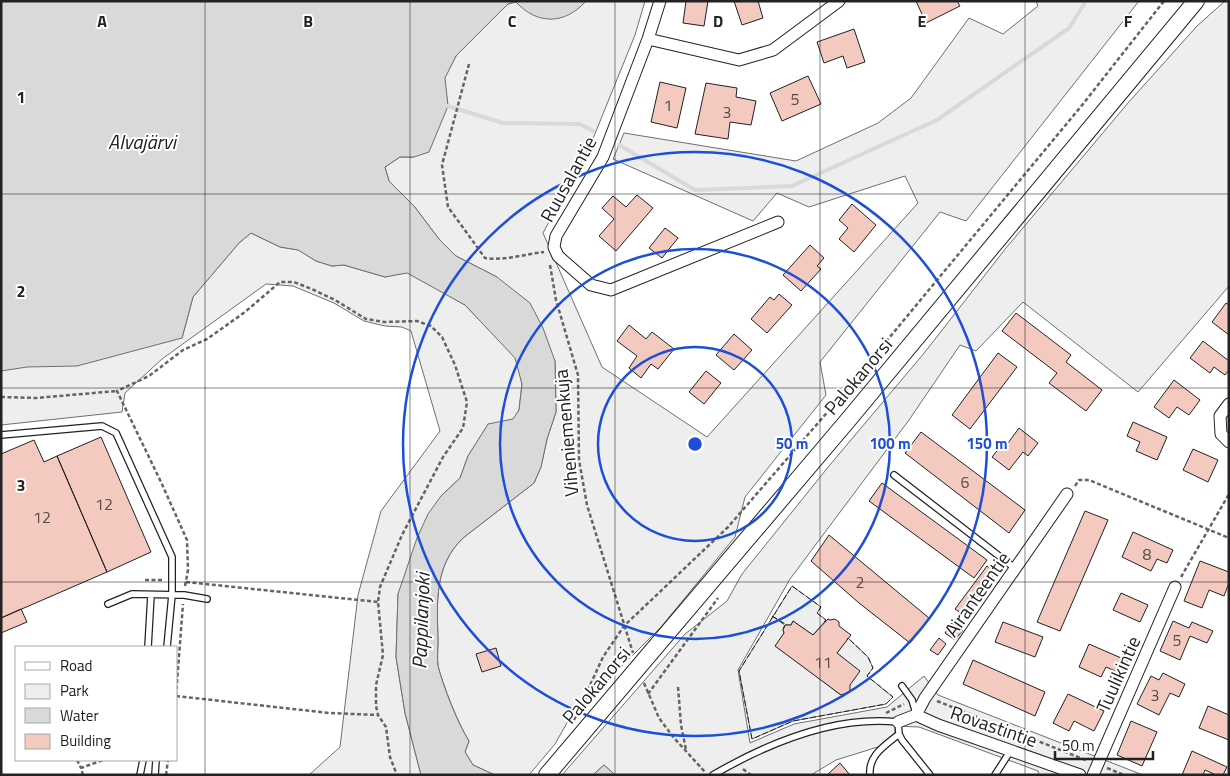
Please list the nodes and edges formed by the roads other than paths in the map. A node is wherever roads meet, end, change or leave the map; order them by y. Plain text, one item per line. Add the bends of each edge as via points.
1 (660, 1) edge
2 (839, 1) edge
3 (1196, 1) edge
4 (648, 39) junction
5 (778, 222) dead end
6 (1229, 404) edge
7 (1, 435) edge
8 (1229, 442) edge
9 (894, 475) dead end
10 (1067, 494) road end
11 (1016, 569) junction
12 (1175, 587) road end
13 (151, 595) junction
14 (172, 595) junction
15 (207, 599) dead end
16 (108, 604) dead end
17 (148, 646) edge
18 (167, 646) edge
19 (902, 686) dead end
20 (916, 715) junction
21 (898, 722) junction
22 (899, 734) junction
23 (1011, 750) junction
24 (143, 761) edge
25 (156, 761) edge
26 (1095, 769) edge
27 (1058, 771) edge
28 (549, 773) edge
29 (140, 775) edge
30 (155, 775) edge
31 (713, 775) edge
32 (870, 775) edge
33 (930, 775) edge
34 (995, 775) edge
35 (1080, 775) edge

1 - 4 street, Ruusalantie
2 - 4 street via 773,50 739,60
3 - 28 main road, Palokanorsi via 849,419
4 - 5 street, Ruusalantie via 603,157 556,236 554,246 558,256 591,285 611,290
6 - 8 street via 1220,416 1221,434
7 - 14 lane via 102,426 116,432 172,557
9 - 11 lane
10 - 11 street, Airanteentie
11 - 20 street, Airanteentie
12 - 26 street, Tuulikintie
13 - 14 lane
13 - 16 lane via 132,594
13 - 17 lane
14 - 15 lane
14 - 18 lane
19 - 20 lane via 912,700
20 - 21 street
20 - 23 street, Rovastintie
21 - 22 lane
21 - 31 lane via 877,720 794,736 763,748
22 - 32 lane via 872,757
22 - 33 lane
23 - 27 street, Rovastintie
23 - 34 lane
24 - 29 lane
25 - 30 lane
27 - 35 street, Rovastintie

